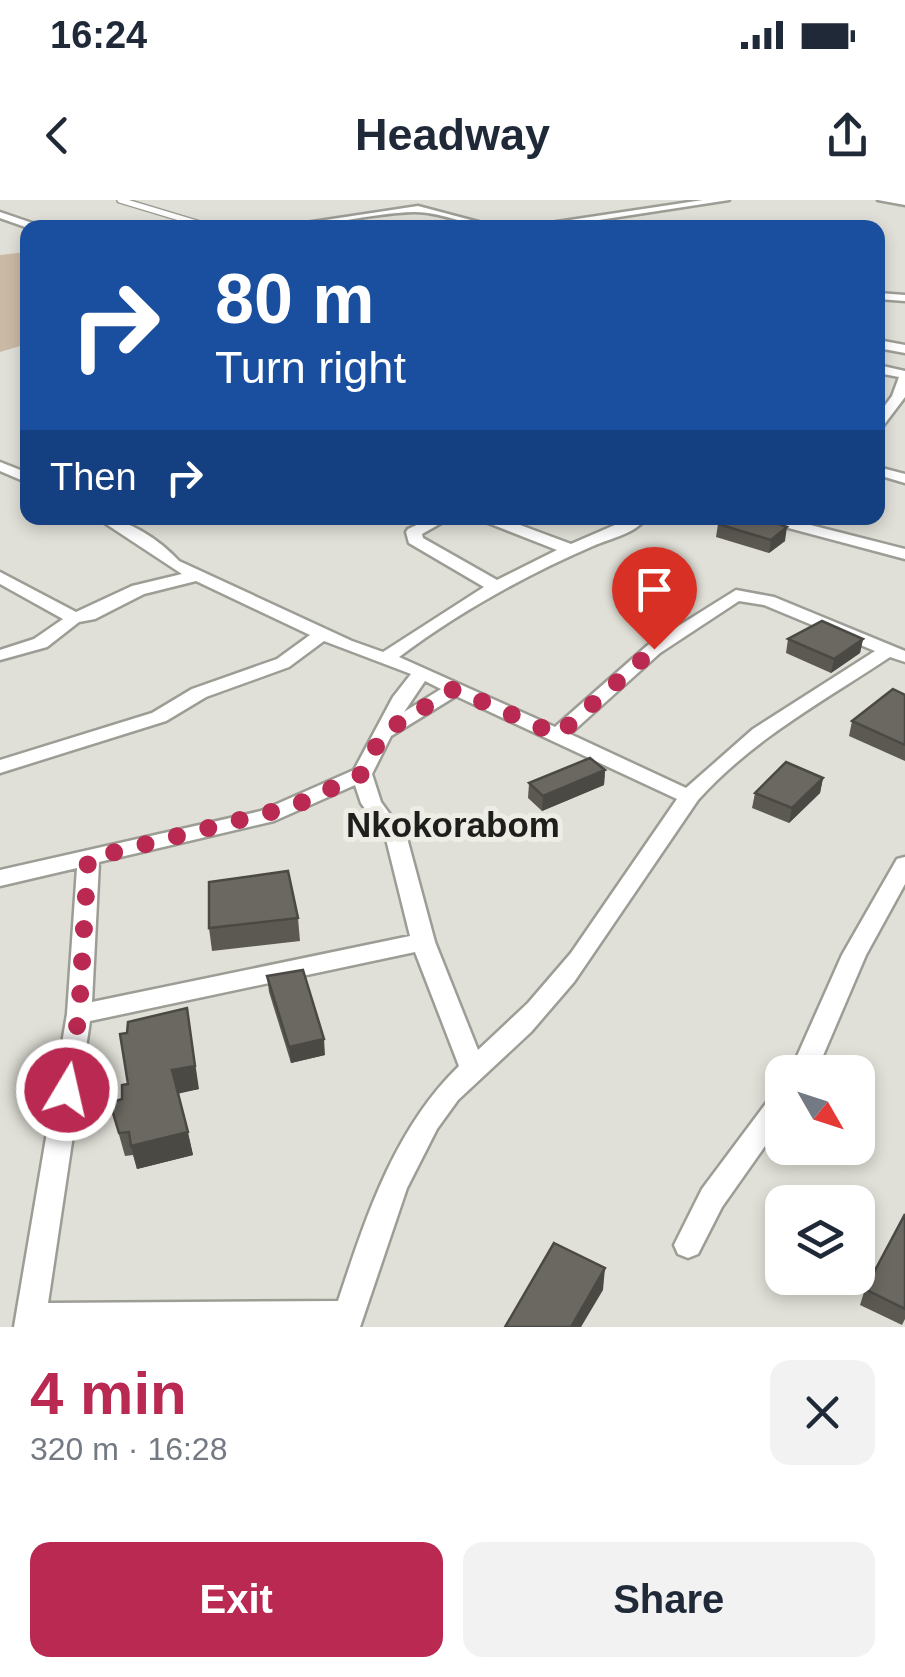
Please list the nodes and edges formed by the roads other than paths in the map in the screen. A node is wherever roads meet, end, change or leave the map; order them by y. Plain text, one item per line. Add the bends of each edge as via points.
1 (120, 200) edge
2 (724, 200) edge
3 (883, 200) edge
4 (905, 202) edge
5 (186, 220) edge
6 (337, 220) edge
7 (463, 220) edge
8 (580, 220) edge
9 (905, 377) edge
10 (885, 414) edge
11 (116, 525) edge
12 (428, 525) edge
13 (506, 525) edge
14 (632, 525) edge
15 (794, 525) edge
16 (574, 551) junction
17 (905, 554) edge
18 (196, 576) junction
19 (0, 577) edge
20 (498, 588) junction
21 (73, 618) junction
22 (323, 634) junction
23 (897, 653) edge
24 (0, 655) edge
25 (386, 658) junction
26 (422, 672) junction
27 (454, 689) junction
28 (383, 733) junction
29 (558, 735) junction
30 (0, 767) edge
31 (362, 774) junction
32 (689, 797) junction
33 (88, 859) junction
34 (905, 864) edge
35 (0, 878) edge
36 (424, 942) junction
37 (79, 1014) junction
38 (810, 1055) edge
39 (473, 1069) junction
40 (765, 1125) edge
41 (688, 1246) dead end
42 (347, 1321) edge
43 (30, 1322) edge

1 - 5 lane
2 - 8 street
3 - 4 street
6 - 7 street via 418,209
9 - 10 street
11 - 18 street
12 - 20 street via 414,532 415,540
13 - 16 street
14 - 16 street
15 - 17 street
16 - 20 street
18 - 21 street via 138,590
18 - 22 street
19 - 21 street
20 - 25 street
21 - 24 street via 43,642
22 - 25 street
22 - 30 street via 283,663 199,694 159,717
23 - 29 street via 736,595 654,649
23 - 32 street via 742,743
25 - 26 street
26 - 27 street
26 - 28 street
27 - 28 street
27 - 29 street
28 - 31 street
29 - 32 street
31 - 33 street via 267,816
31 - 36 street via 371,802 396,838
32 - 39 street via 578,960 528,1022
33 - 35 street
33 - 37 street
34 - 38 street via 854,954
36 - 37 street
36 - 39 street
37 - 43 street
39 - 42 street via 424,1122
40 - 41 street via 712,1198
42 - 43 street via 135,1314

